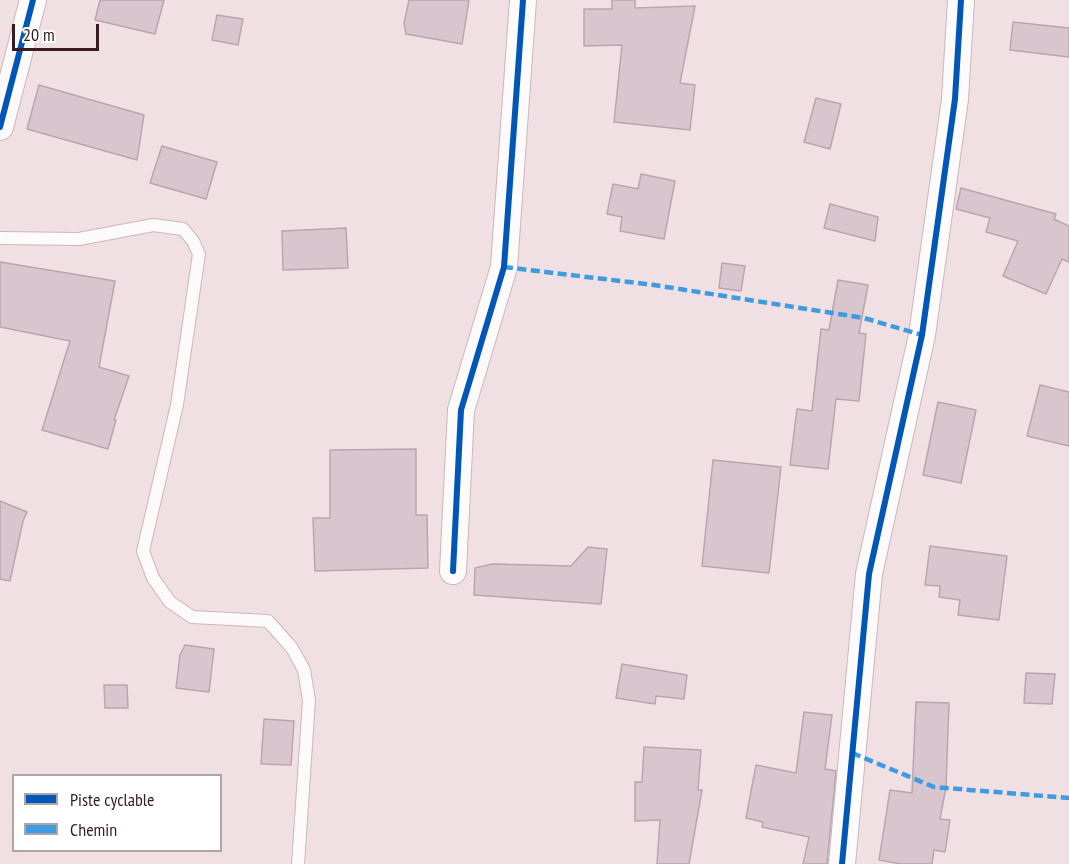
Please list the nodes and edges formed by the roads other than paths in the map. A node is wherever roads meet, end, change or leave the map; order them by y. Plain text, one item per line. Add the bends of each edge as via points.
1 (33, 0) edge
2 (523, 0) edge
3 (961, 0) edge
4 (0, 127) edge
5 (0, 238) edge
6 (453, 571) dead end
7 (298, 864) edge
8 (842, 864) edge

1 - 4 street
2 - 6 street via 504,267 461,410
3 - 8 street via 955,99 922,335 870,574
5 - 7 lane via 79,239 153,225 183,229 193,241 199,254 177,405 143,551 153,578 170,602 192,617 268,621 292,648 304,670 309,700

